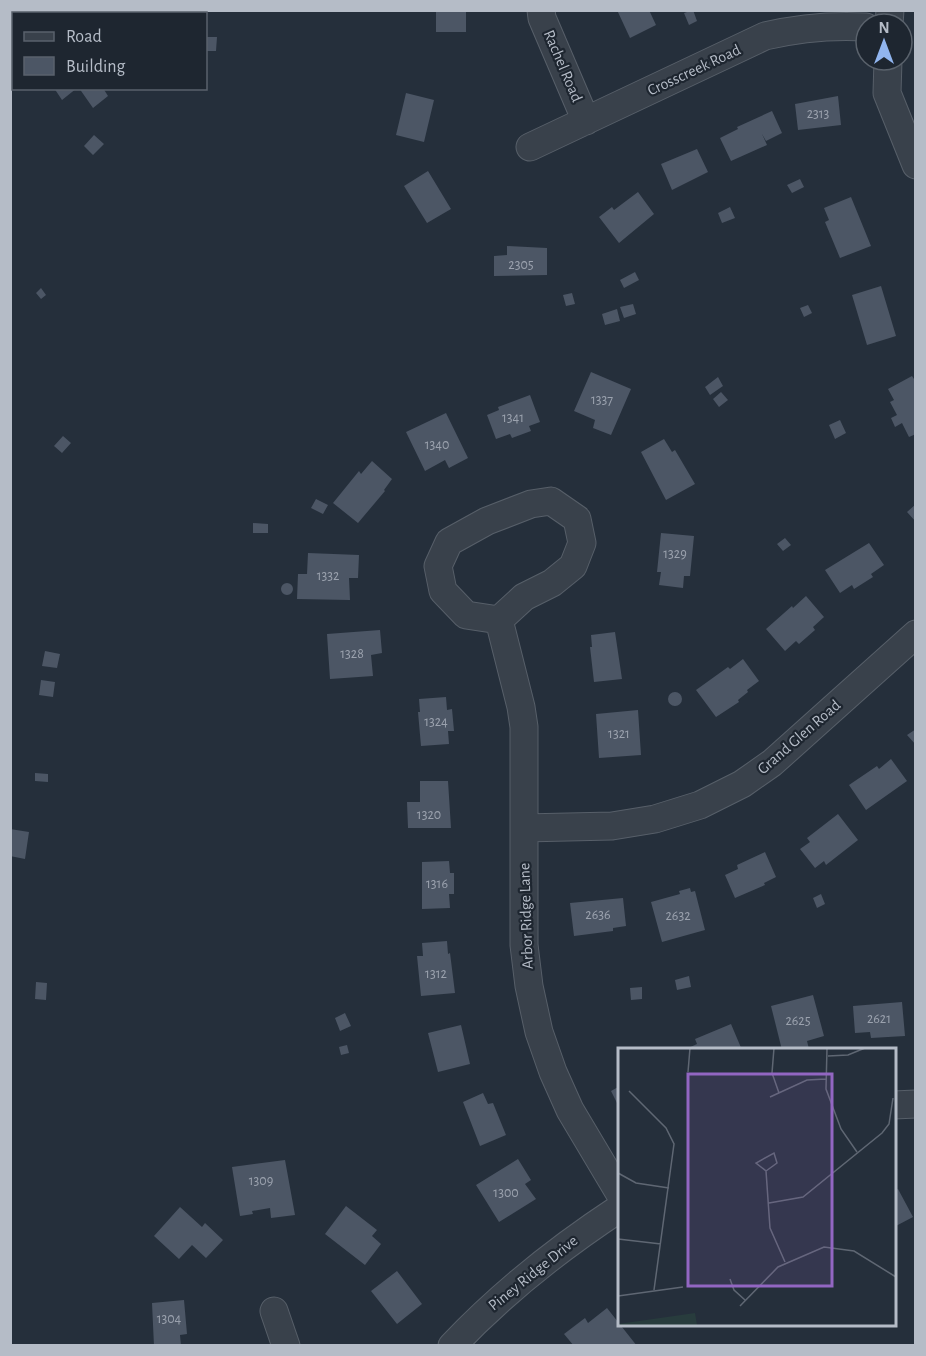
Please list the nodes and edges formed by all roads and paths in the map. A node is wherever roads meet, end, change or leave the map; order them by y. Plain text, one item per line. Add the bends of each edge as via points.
1 (541, 10) edge
2 (854, 27) edge
3 (888, 72) edge
4 (586, 121) junction
5 (530, 147) dead end
6 (915, 165) edge
7 (499, 620) junction
8 (915, 634) edge
9 (524, 828) junction
10 (915, 1104) edge
11 (896, 1105) edge
12 (618, 1191) edge
13 (618, 1209) edge
14 (274, 1311) dead end
15 (286, 1346) edge
16 (452, 1346) edge

1 - 4 street, Rachel Road
2 - 4 street, Crosscreek Road via 796,29 765,36
3 - 6 street via 887,93
4 - 5 street, Crosscreek Road
7 - 7 street via 524,597 552,583 573,566 582,543 577,519 551,501 531,504 487,521 450,542 438,566 443,591 466,615
7 - 9 street, Arbor Ridge Lane via 524,727
8 - 9 street, Grand Glen Road via 772,763 700,805 655,819 612,826
9 - 12 street, Arbor Ridge Lane via 524,945 539,1032 570,1110
10 - 11 street
13 - 16 street, Piney Ridge Drive via 533,1270
14 - 15 street

